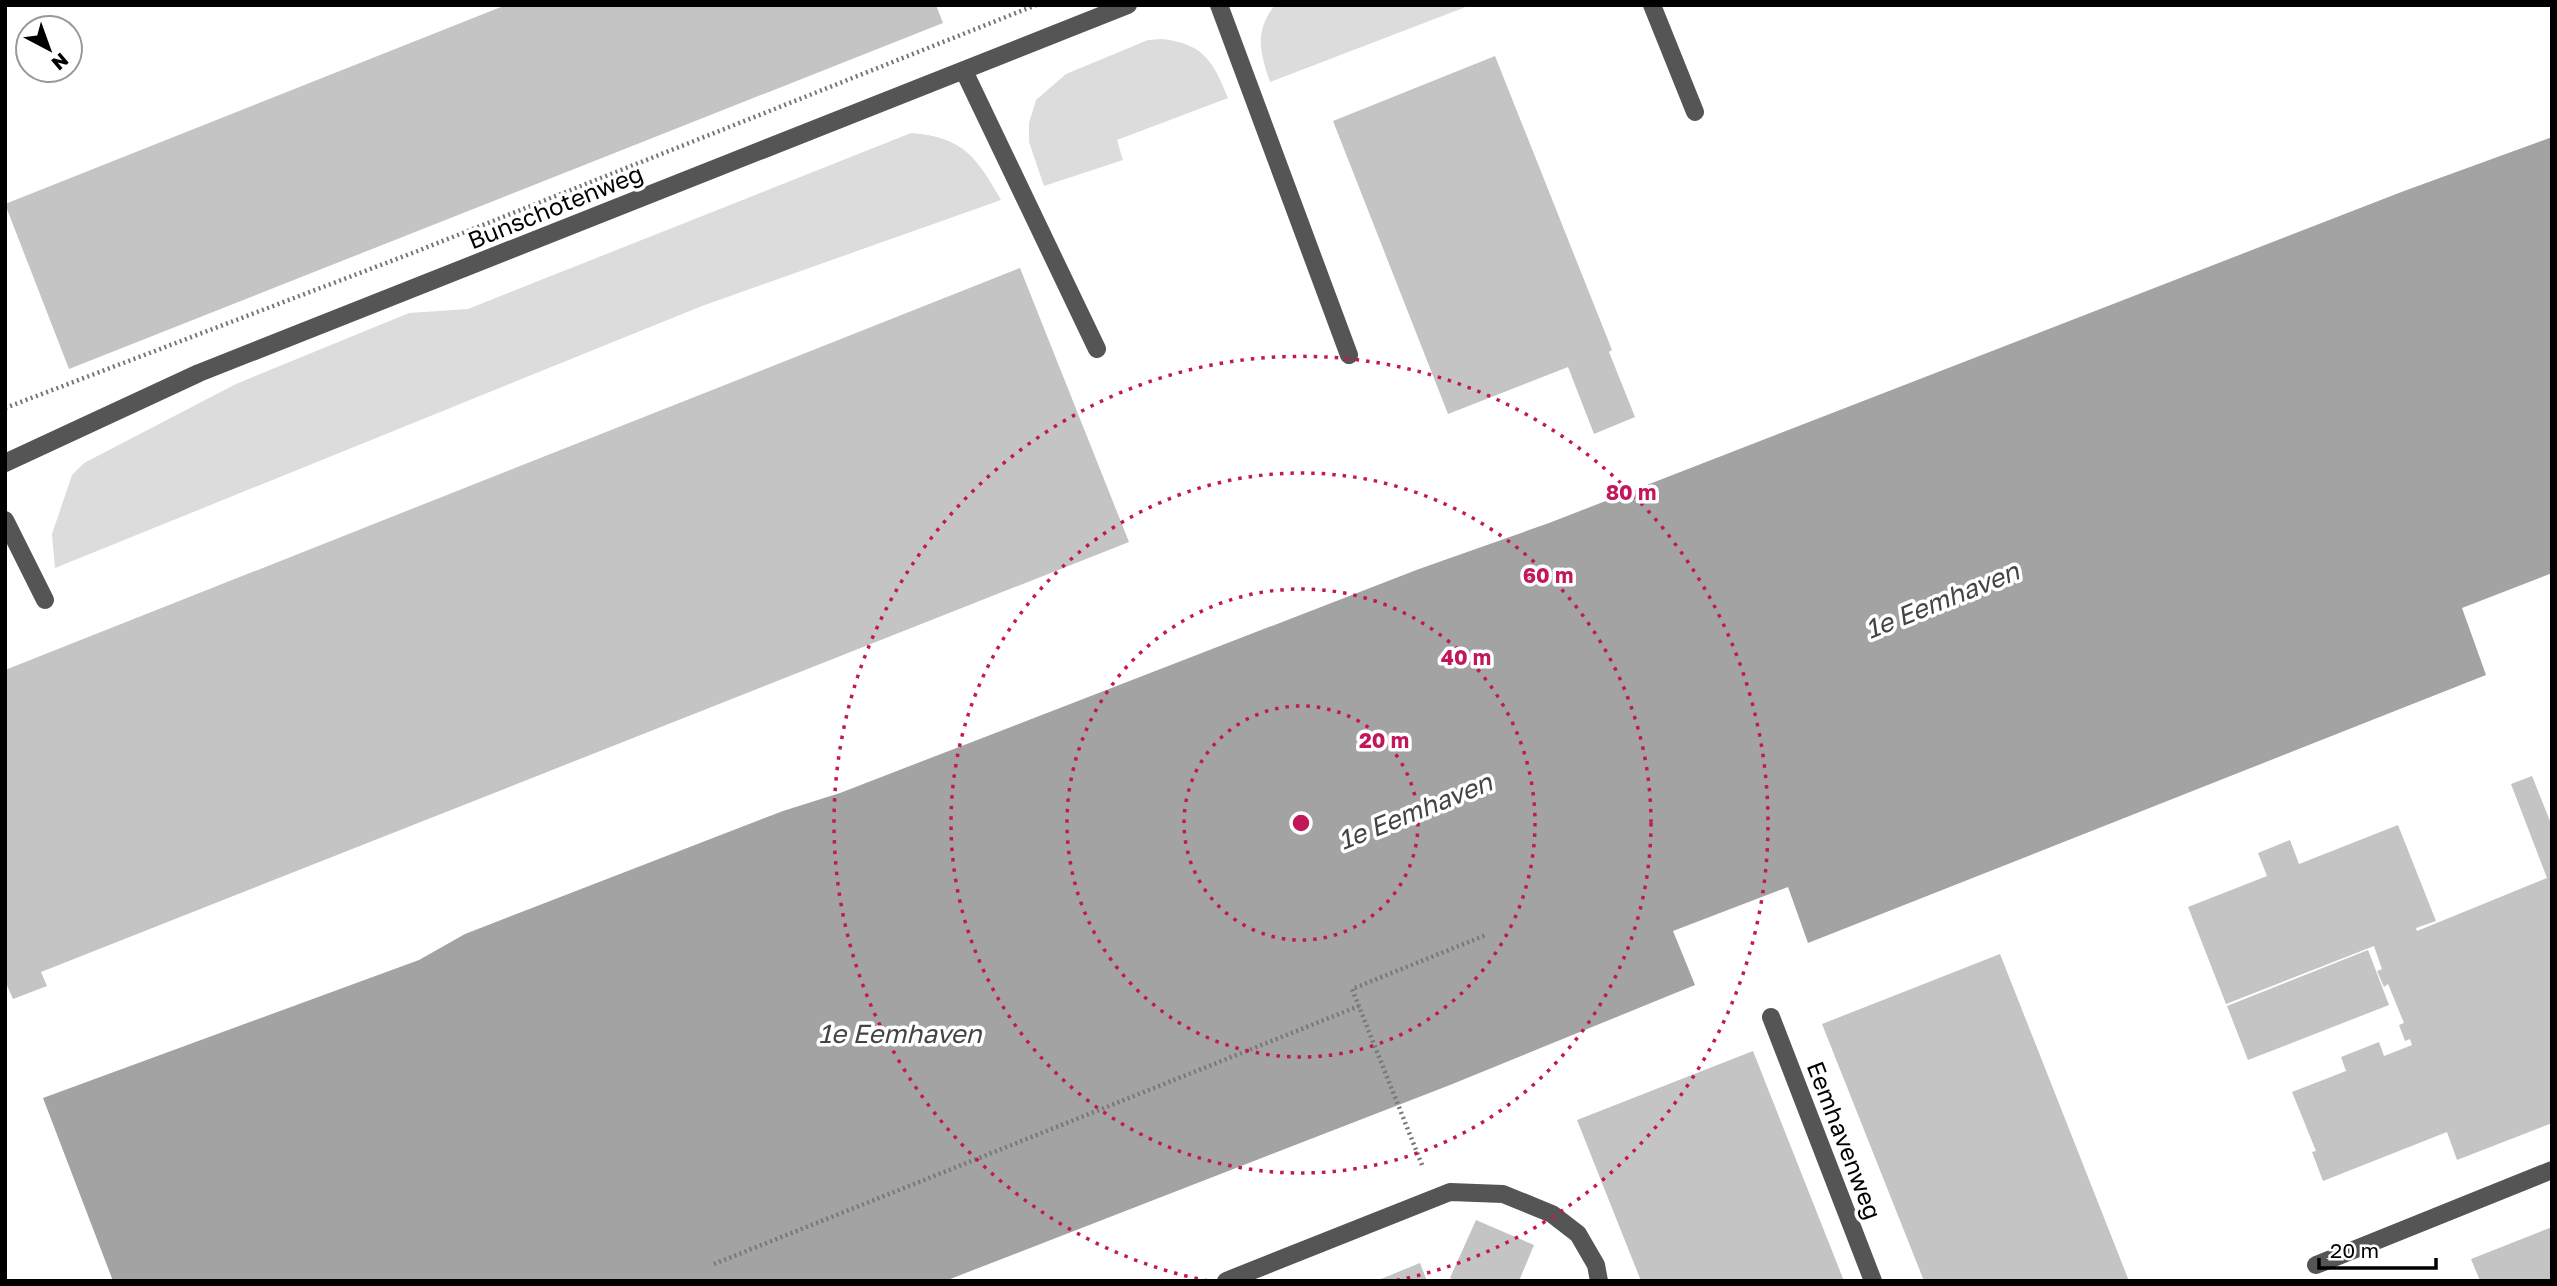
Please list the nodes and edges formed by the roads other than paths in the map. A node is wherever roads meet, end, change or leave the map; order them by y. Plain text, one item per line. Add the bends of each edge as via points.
1 (1128, 5) edge
2 (1219, 5) edge
3 (1652, 5) edge
4 (964, 71) junction
5 (1695, 112) dead end
6 (1097, 349) dead end
7 (1349, 355) dead end
8 (5, 463) edge
9 (5, 520) edge
10 (45, 600) dead end
11 (1771, 1017) dead end
12 (2552, 1170) edge
13 (2316, 1265) dead end
14 (1226, 1281) edge
15 (1599, 1281) edge
16 (1873, 1281) edge

1 - 4 street, Bunschotenweg
2 - 7 street
3 - 5 street
4 - 6 street
4 - 8 street, Bunschotenweg via 199,373
9 - 10 street
11 - 16 street, Eemhavenweg
12 - 13 street
14 - 15 street via 1450,1192 1503,1194 1552,1214 1578,1234 1596,1265

